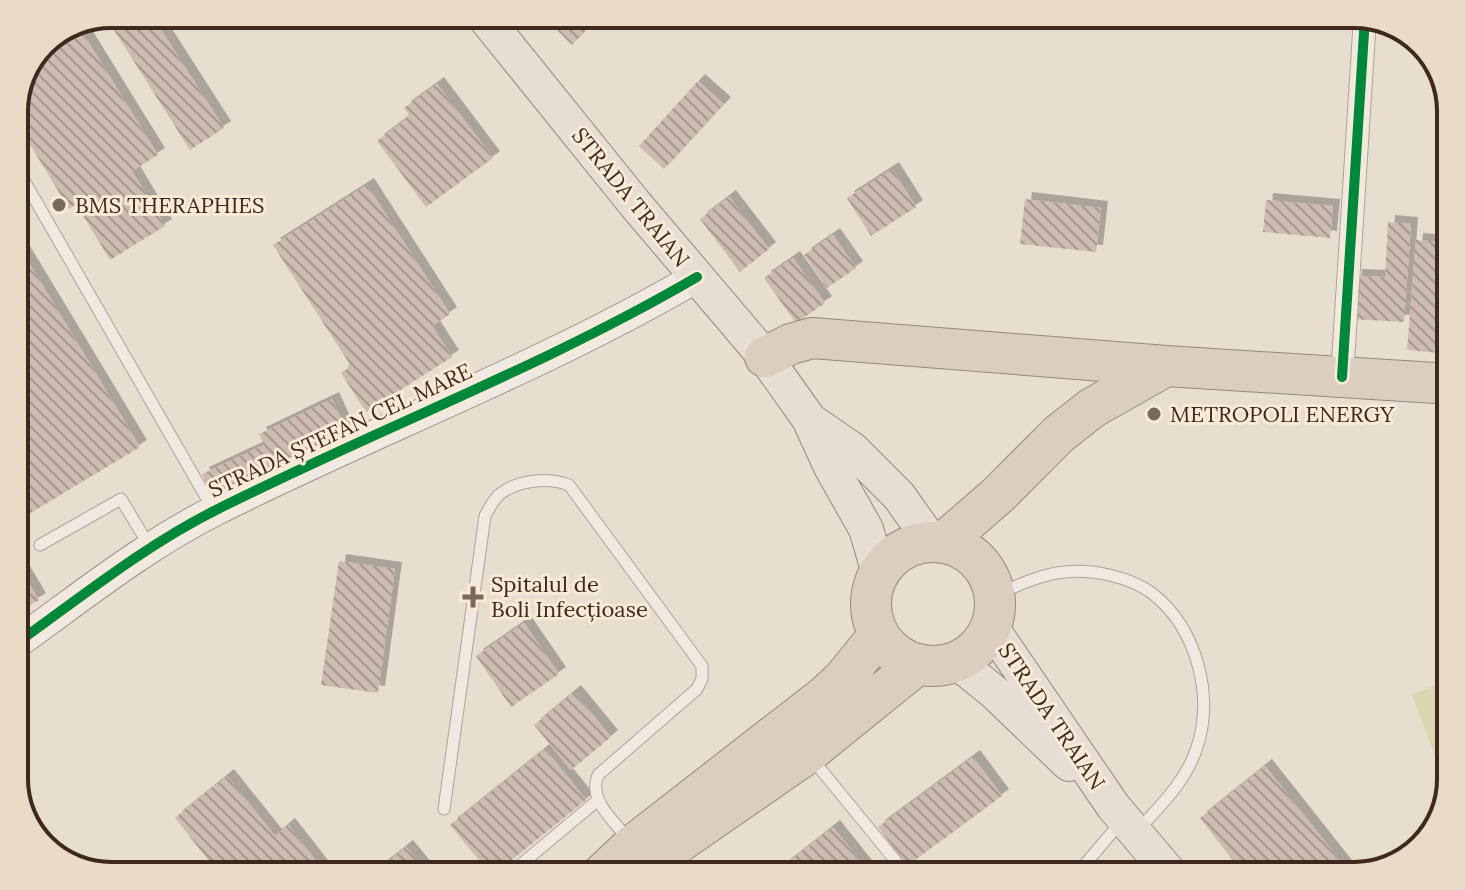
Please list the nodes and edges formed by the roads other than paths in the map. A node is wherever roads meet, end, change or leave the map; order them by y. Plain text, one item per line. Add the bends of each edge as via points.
1 (493, 28) edge
2 (1364, 29) edge
3 (28, 187) edge
4 (697, 277) junction
5 (765, 357) junction
6 (1166, 366) junction
7 (1342, 377) junction
8 (1437, 383) edge
9 (809, 419) junction
10 (998, 495) junction
11 (214, 511) junction
12 (938, 542) junction
13 (40, 545) dead end
14 (151, 547) junction
15 (879, 573) junction
16 (991, 597) junction
17 (28, 634) edge
18 (879, 635) junction
19 (957, 662) junction
20 (918, 664) junction
21 (808, 753) junction
22 (598, 800) junction
23 (444, 809) dead end
24 (1124, 819) junction
25 (631, 860) edge
26 (524, 862) edge
27 (897, 862) edge
28 (1087, 862) edge
29 (1160, 862) edge

1 - 4 main road, STRADA TRAIAN
2 - 7 street
3 - 11 lane
4 - 5 main road, STRADA TRAIAN
4 - 11 street, STRADA ȘTEFAN CEL MARE via 584,340
5 - 6 highway via 812,338
5 - 9 main road, STRADA TRAIAN
6 - 7 highway
6 - 10 highway via 1092,408
7 - 8 highway
9 - 12 main road, STRADA TRAIAN via 852,449
9 - 15 main road, STRADA TRAIAN via 866,529
10 - 12 highway
10 - 16 highway via 987,536
11 - 14 street, STRADA ȘTEFAN CEL MARE
12 - 15 highway via 910,546
12 - 16 highway via 967,551
13 - 14 lane via 121,499
14 - 17 street, STRADA ȘTEFAN CEL MARE
15 - 18 highway via 871,604
16 - 19 highway via 983,642
16 - 24 main road, STRADA TRAIAN
16 - 24 lane via 1045,576 1094,572 1151,592 1174,614 1189,641 1204,693 1196,751 1177,788
18 - 20 highway via 896,653
18 - 25 highway via 826,695
19 - 20 highway
19 - 24 main road, STRADA TRAIAN
20 - 21 highway
21 - 25 highway via 665,854
21 - 27 lane
22 - 23 lane via 598,775 697,689 702,666 569,485 537,480 502,493 485,516
22 - 25 lane
22 - 26 lane
24 - 28 lane
24 - 29 main road, STRADA TRAIAN

